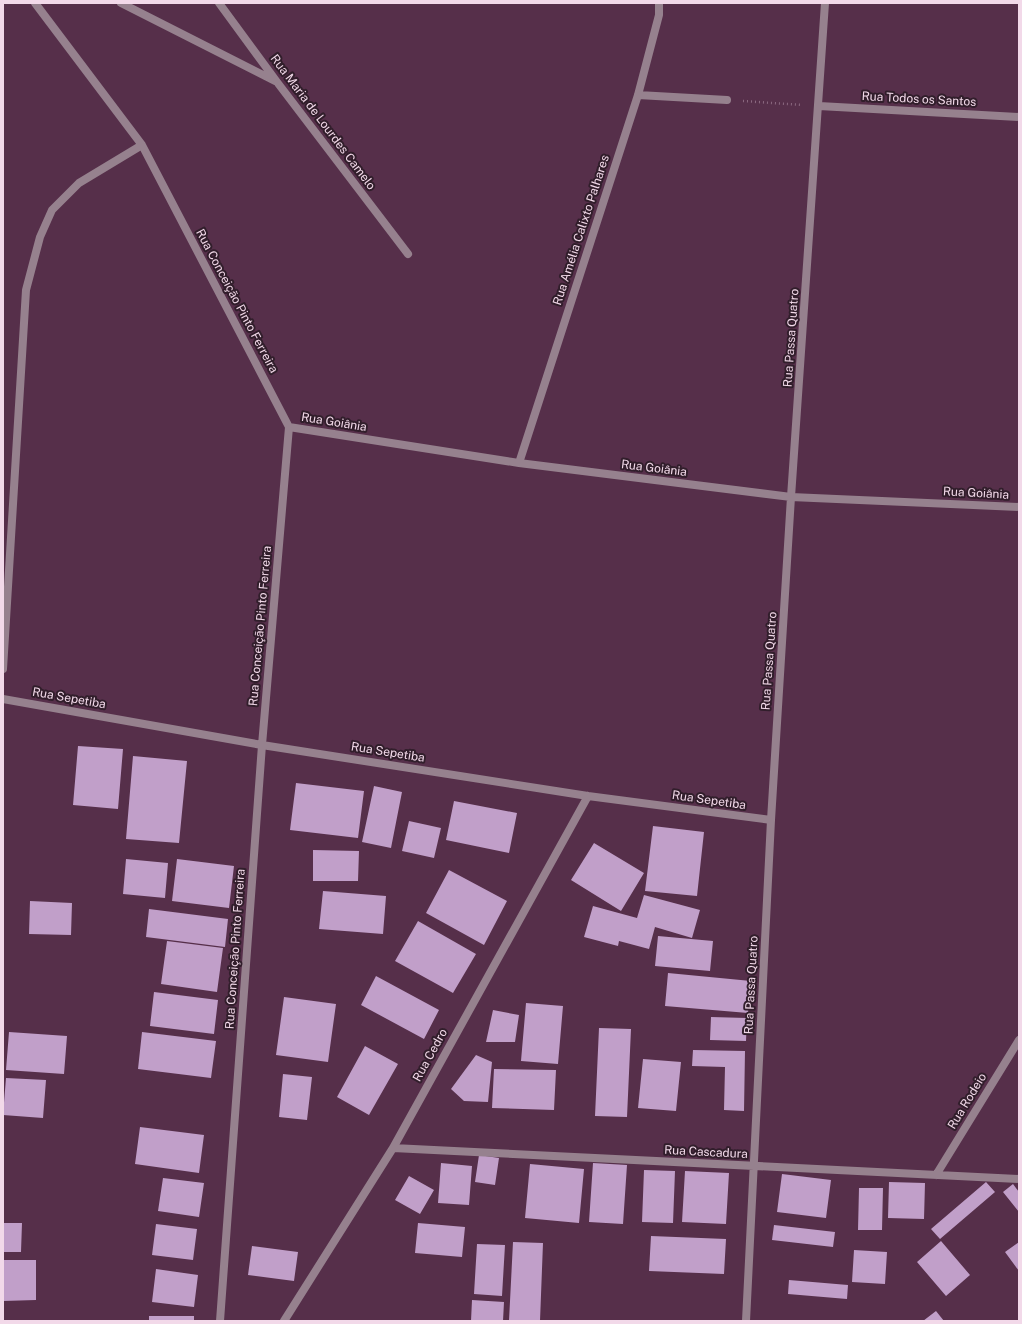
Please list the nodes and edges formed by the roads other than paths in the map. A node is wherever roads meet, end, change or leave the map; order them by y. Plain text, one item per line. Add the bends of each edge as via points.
1 (35, 3) edge
2 (121, 3) edge
3 (219, 3) edge
4 (659, 3) edge
5 (825, 3) edge
6 (277, 82) junction
7 (638, 95) junction
8 (727, 100) road end
9 (819, 106) junction
10 (1019, 116) edge
11 (142, 146) junction
12 (408, 254) dead end
13 (289, 427) junction
14 (519, 464) junction
15 (791, 497) junction
16 (1019, 507) edge
17 (3, 668) edge
18 (3, 699) edge
19 (262, 745) junction
20 (588, 796) junction
21 (771, 820) junction
22 (1019, 1040) edge
23 (392, 1148) junction
24 (754, 1166) junction
25 (936, 1175) junction
26 (1019, 1179) edge
27 (220, 1321) edge
28 (284, 1321) edge
29 (746, 1321) edge

1 - 11 street, Rua Conceição Pinto Ferreira
2 - 6 street
3 - 6 street, Rua Maria de Lourdes Camelo
4 - 7 street, Rua Amélia Calixto Palhares via 659,15
5 - 9 street, Rua Passa Quatro
6 - 12 street, Rua Maria de Lourdes Camelo
7 - 8 street
7 - 14 street, Rua Amélia Calixto Palhares
9 - 10 street, Rua Todos os Santos
9 - 15 street, Rua Passa Quatro
11 - 13 street, Rua Conceição Pinto Ferreira
11 - 17 street via 79,183 52,210 40,237 26,290
13 - 14 street, Rua Goiânia
13 - 19 street, Rua Conceição Pinto Ferreira
14 - 15 street, Rua Goiânia
15 - 16 street, Rua Goiânia
15 - 21 street, Rua Passa Quatro
18 - 19 street, Rua Sepetiba
19 - 20 street, Rua Sepetiba
19 - 27 street, Rua Conceição Pinto Ferreira
20 - 21 street, Rua Sepetiba
20 - 23 street, Rua Cedro
21 - 24 street, Rua Passa Quatro
22 - 25 street, Rua Rodeio
23 - 24 street, Rua Cascadura
23 - 28 street, Rua Cedro
24 - 25 street, Rua Cascadura
24 - 29 street, Rua Passa Quatro
25 - 26 street, Rua Cascadura

